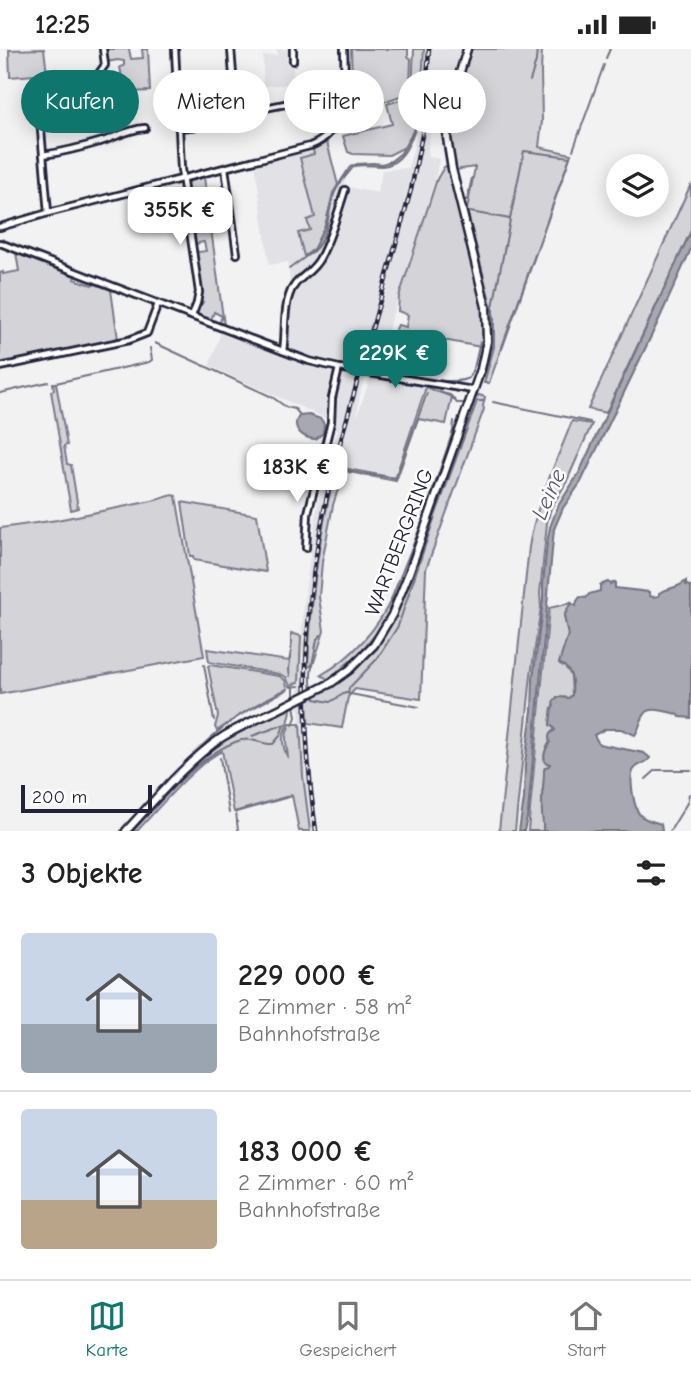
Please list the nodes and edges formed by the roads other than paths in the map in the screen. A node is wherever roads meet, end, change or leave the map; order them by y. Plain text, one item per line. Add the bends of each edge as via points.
1 (103, 49) edge
2 (175, 49) edge
3 (231, 49) edge
4 (293, 49) edge
5 (344, 49) edge
6 (467, 49) edge
7 (293, 61) dead end
8 (101, 70) edge
9 (176, 70) edge
10 (233, 70) edge
11 (345, 70) edge
12 (145, 128) dead end
13 (41, 133) edge
14 (179, 133) edge
15 (331, 133) edge
16 (43, 155) junction
17 (225, 168) junction
18 (183, 179) junction
19 (345, 190) dead end
20 (48, 213) junction
21 (0, 227) edge
22 (0, 243) edge
23 (237, 254) dead end
24 (158, 304) junction
25 (192, 316) junction
26 (283, 351) junction
27 (0, 367) edge
28 (339, 368) junction
29 (473, 390) junction
30 (306, 548) dead end
31 (126, 831) edge

1 - 8 street via 105,65
2 - 9 street
3 - 10 street
4 - 7 street
5 - 11 street
6 - 29 main road, WARTBERGRING via 449,109 447,138 487,317 485,350
12 - 16 street
13 - 16 street
14 - 18 street
15 - 17 street via 321,142
16 - 20 street
17 - 18 street
17 - 23 street
18 - 20 street
18 - 25 street via 199,292
19 - 26 street via 321,258 290,293
20 - 21 street
22 - 24 street
24 - 25 street
24 - 27 street via 144,335
25 - 26 street
26 - 28 street
28 - 29 street
28 - 30 street
29 - 31 main road, WARTBERGRING, bridge via 404,588 374,645 331,683 211,745

